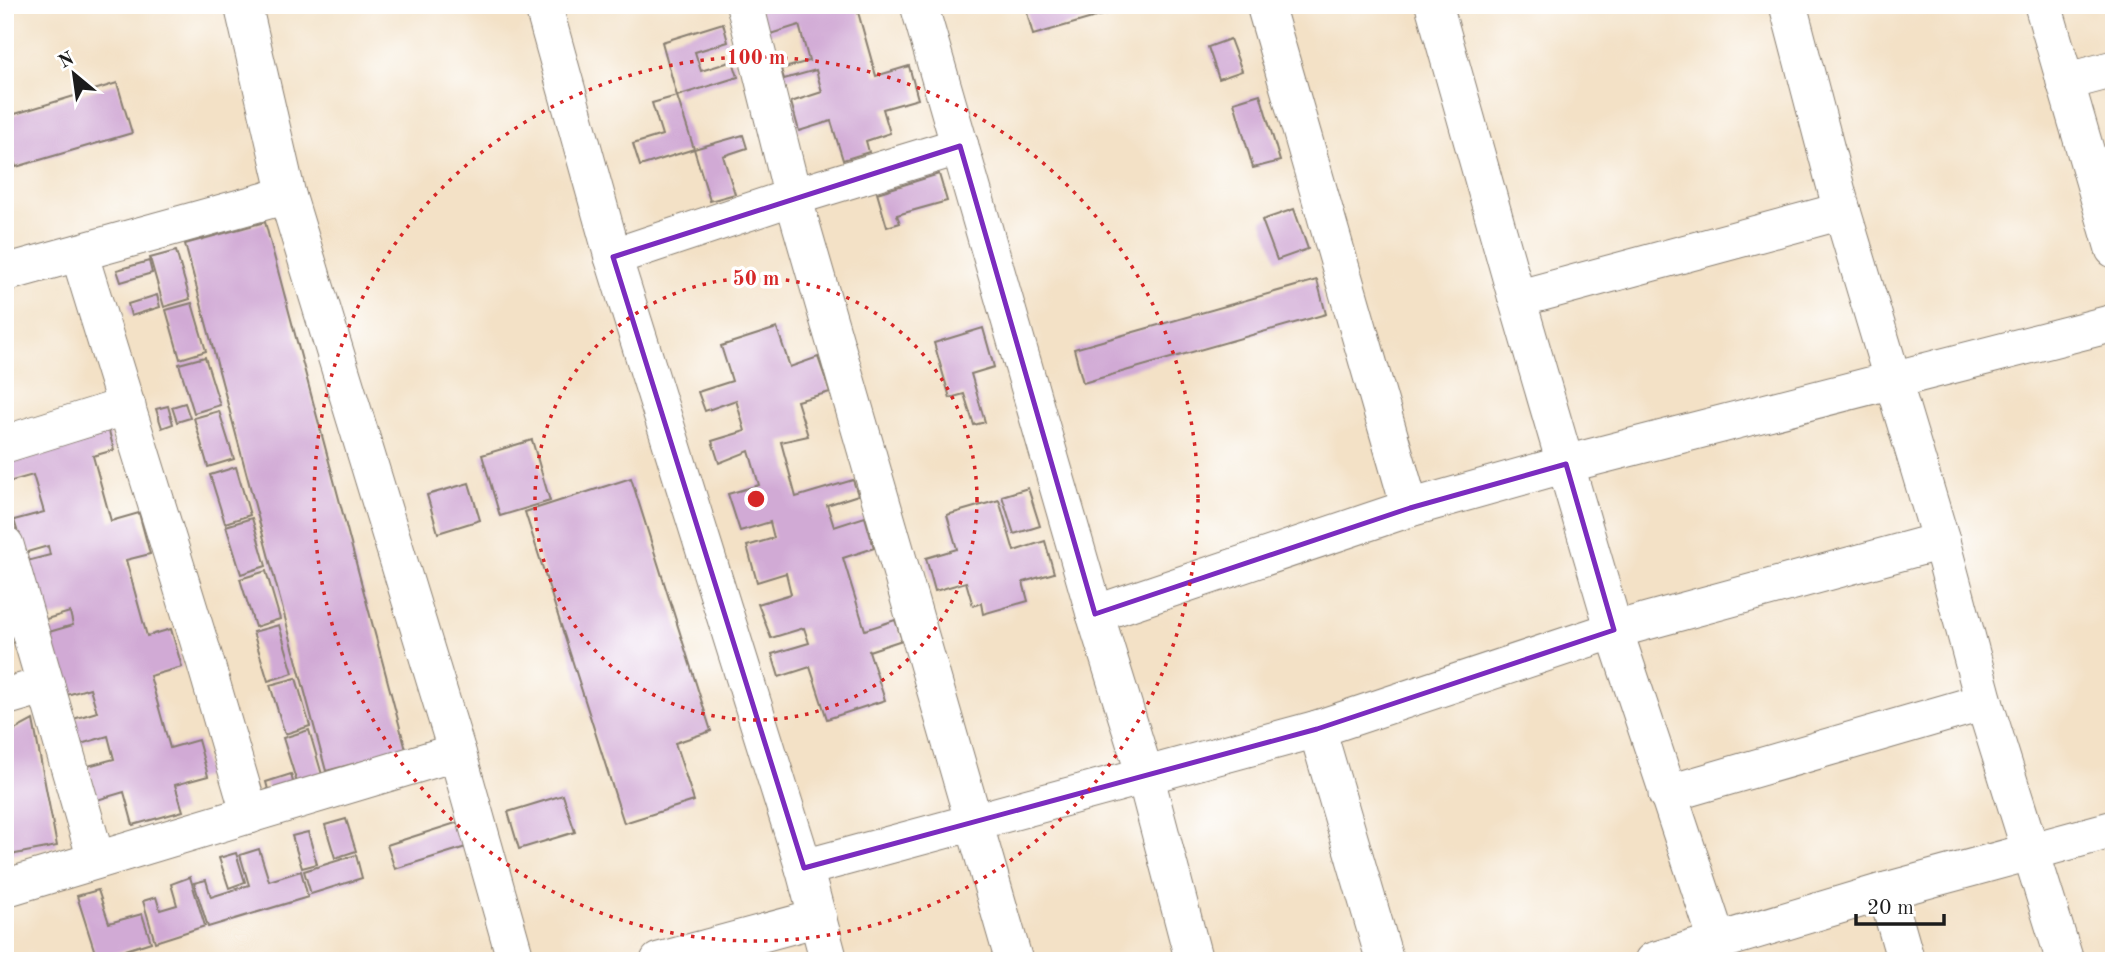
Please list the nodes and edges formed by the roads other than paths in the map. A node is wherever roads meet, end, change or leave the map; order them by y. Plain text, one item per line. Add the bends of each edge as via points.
1 (243, 5) edge
2 (543, 5) edge
3 (745, 5) edge
4 (919, 5) edge
5 (1265, 5) edge
6 (1434, 5) edge
7 (1788, 5) edge
8 (2043, 5) edge
9 (2114, 69) edge
10 (2065, 82) junction
11 (960, 146) junction
12 (287, 195) junction
13 (793, 197) junction
14 (1842, 211) junction
15 (2114, 250) edge
16 (79, 253) junction
17 (613, 257) junction
18 (5, 273) edge
19 (1517, 299) junction
20 (2114, 323) edge
21 (1892, 380) junction
22 (127, 406) junction
23 (5, 444) edge
24 (1566, 464) junction
25 (1410, 508) junction
26 (1941, 541) junction
27 (5, 545) edge
28 (1095, 614) junction
29 (1614, 630) junction
30 (46, 685) junction
31 (5, 697) edge
32 (1984, 702) junction
33 (1317, 729) junction
34 (457, 752) junction
35 (1145, 775) junction
36 (1667, 794) junction
37 (250, 815) junction
38 (973, 821) junction
39 (2114, 829) edge
40 (2030, 851) junction
41 (96, 859) junction
42 (804, 868) junction
43 (5, 888) edge
44 (1886, 891) junction
45 (818, 918) junction
46 (1717, 940) junction
47 (516, 961) edge
48 (659, 961) edge
49 (829, 961) edge
50 (1014, 961) edge
51 (1194, 961) edge
52 (1385, 961) edge
53 (1653, 961) edge
54 (1906, 961) edge
55 (2065, 961) edge

1 - 12 street
2 - 17 street
3 - 13 street
4 - 11 street
5 - 25 street
6 - 19 street
7 - 14 street
8 - 10 street
9 - 10 street
10 - 15 street
11 - 13 street
11 - 28 street
12 - 16 street
12 - 34 street
13 - 17 street
13 - 38 street
14 - 19 street
14 - 21 street
16 - 18 street
16 - 22 street
17 - 42 street
19 - 24 street
20 - 21 street
21 - 24 street
21 - 26 street
22 - 23 street
22 - 37 street
24 - 25 street
24 - 29 street
25 - 28 street
26 - 29 street
26 - 32 street
27 - 30 street
28 - 35 street
29 - 33 street
29 - 36 street
30 - 31 street
30 - 41 street
32 - 36 street
32 - 40 street
33 - 35 street
33 - 52 street
34 - 37 street
34 - 47 street
35 - 38 street
35 - 51 street
36 - 46 street
37 - 41 street
38 - 42 street
38 - 50 street
39 - 40 street
40 - 44 street
40 - 55 street
41 - 43 street
42 - 45 street
44 - 46 street
44 - 54 street
45 - 48 street
45 - 49 street
46 - 53 street

